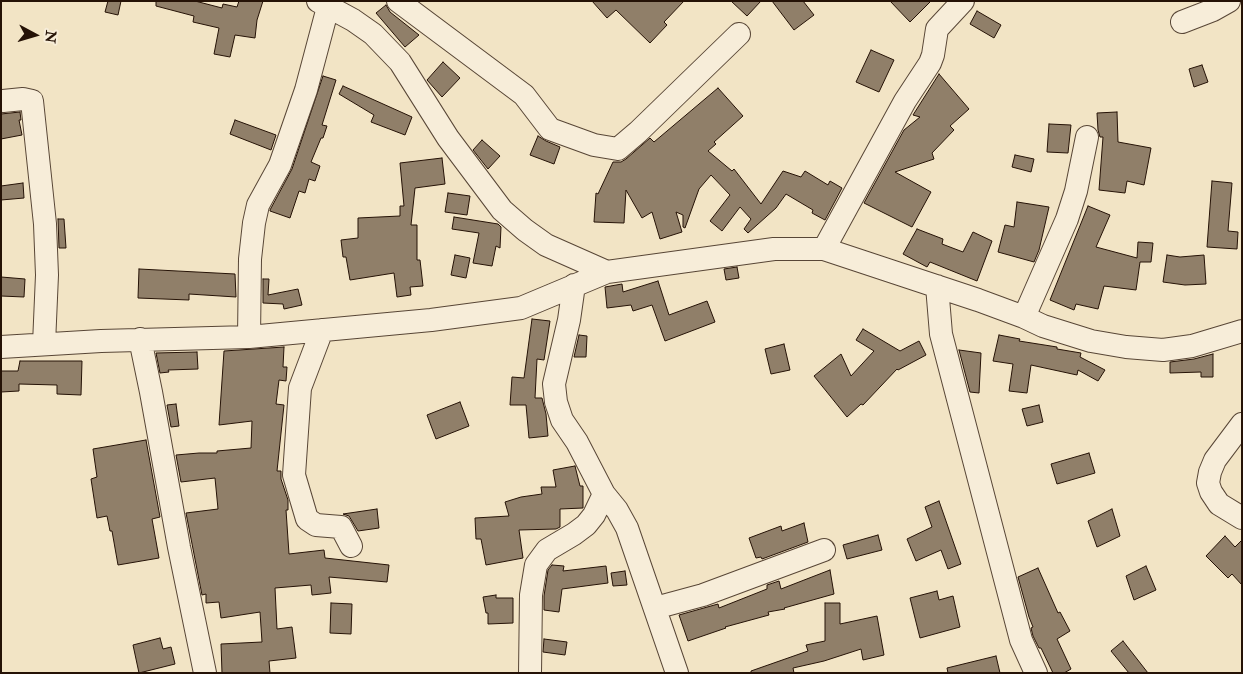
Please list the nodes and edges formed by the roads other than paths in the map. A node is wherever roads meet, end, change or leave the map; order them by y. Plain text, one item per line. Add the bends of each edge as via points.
1 (398, 1) edge
2 (963, 1) edge
3 (1229, 1) edge
4 (323, 4) edge
5 (1182, 22) dead end
6 (739, 34) dead end
7 (3, 101) dead end
8 (1087, 137) dead end
9 (824, 249) junction
10 (607, 272) junction
11 (574, 286) junction
12 (937, 286) junction
13 (1024, 317) junction
14 (322, 330) junction
15 (1242, 331) edge
16 (249, 337) junction
17 (140, 340) junction
18 (44, 344) junction
19 (1, 347) edge
20 (1242, 424) edge
21 (604, 494) junction
22 (1242, 518) edge
23 (351, 546) dead end
24 (824, 550) dead end
25 (655, 608) junction
26 (205, 673) edge
27 (530, 673) edge
28 (677, 673) edge
29 (1036, 673) edge

1 - 6 street via 524,96 550,129 594,145 618,149
2 - 9 street via 937,29 930,63 905,101
3 - 5 street
4 - 10 street via 374,34 400,62 448,138 502,210 546,245
4 - 16 street via 306,90 280,165 258,205 254,223
7 - 18 street via 32,101 45,224
8 - 13 street via 1067,219
9 - 10 street via 750,251
9 - 12 street
10 - 11 street
11 - 14 street via 521,308
11 - 21 street via 556,376 556,402 562,420
12 - 13 street
12 - 29 street via 941,334 1020,640
13 - 15 street via 1091,341 1164,350 1192,346
14 - 16 street
14 - 23 street via 300,388 294,475 307,519 316,525 341,527
16 - 17 street
17 - 18 street
17 - 26 street
18 - 19 street
20 - 22 street via 1215,460 1208,483 1220,504
21 - 25 street via 627,528
21 - 27 street via 586,524 547,550 536,564 531,595
24 - 25 street via 703,595
25 - 28 street

